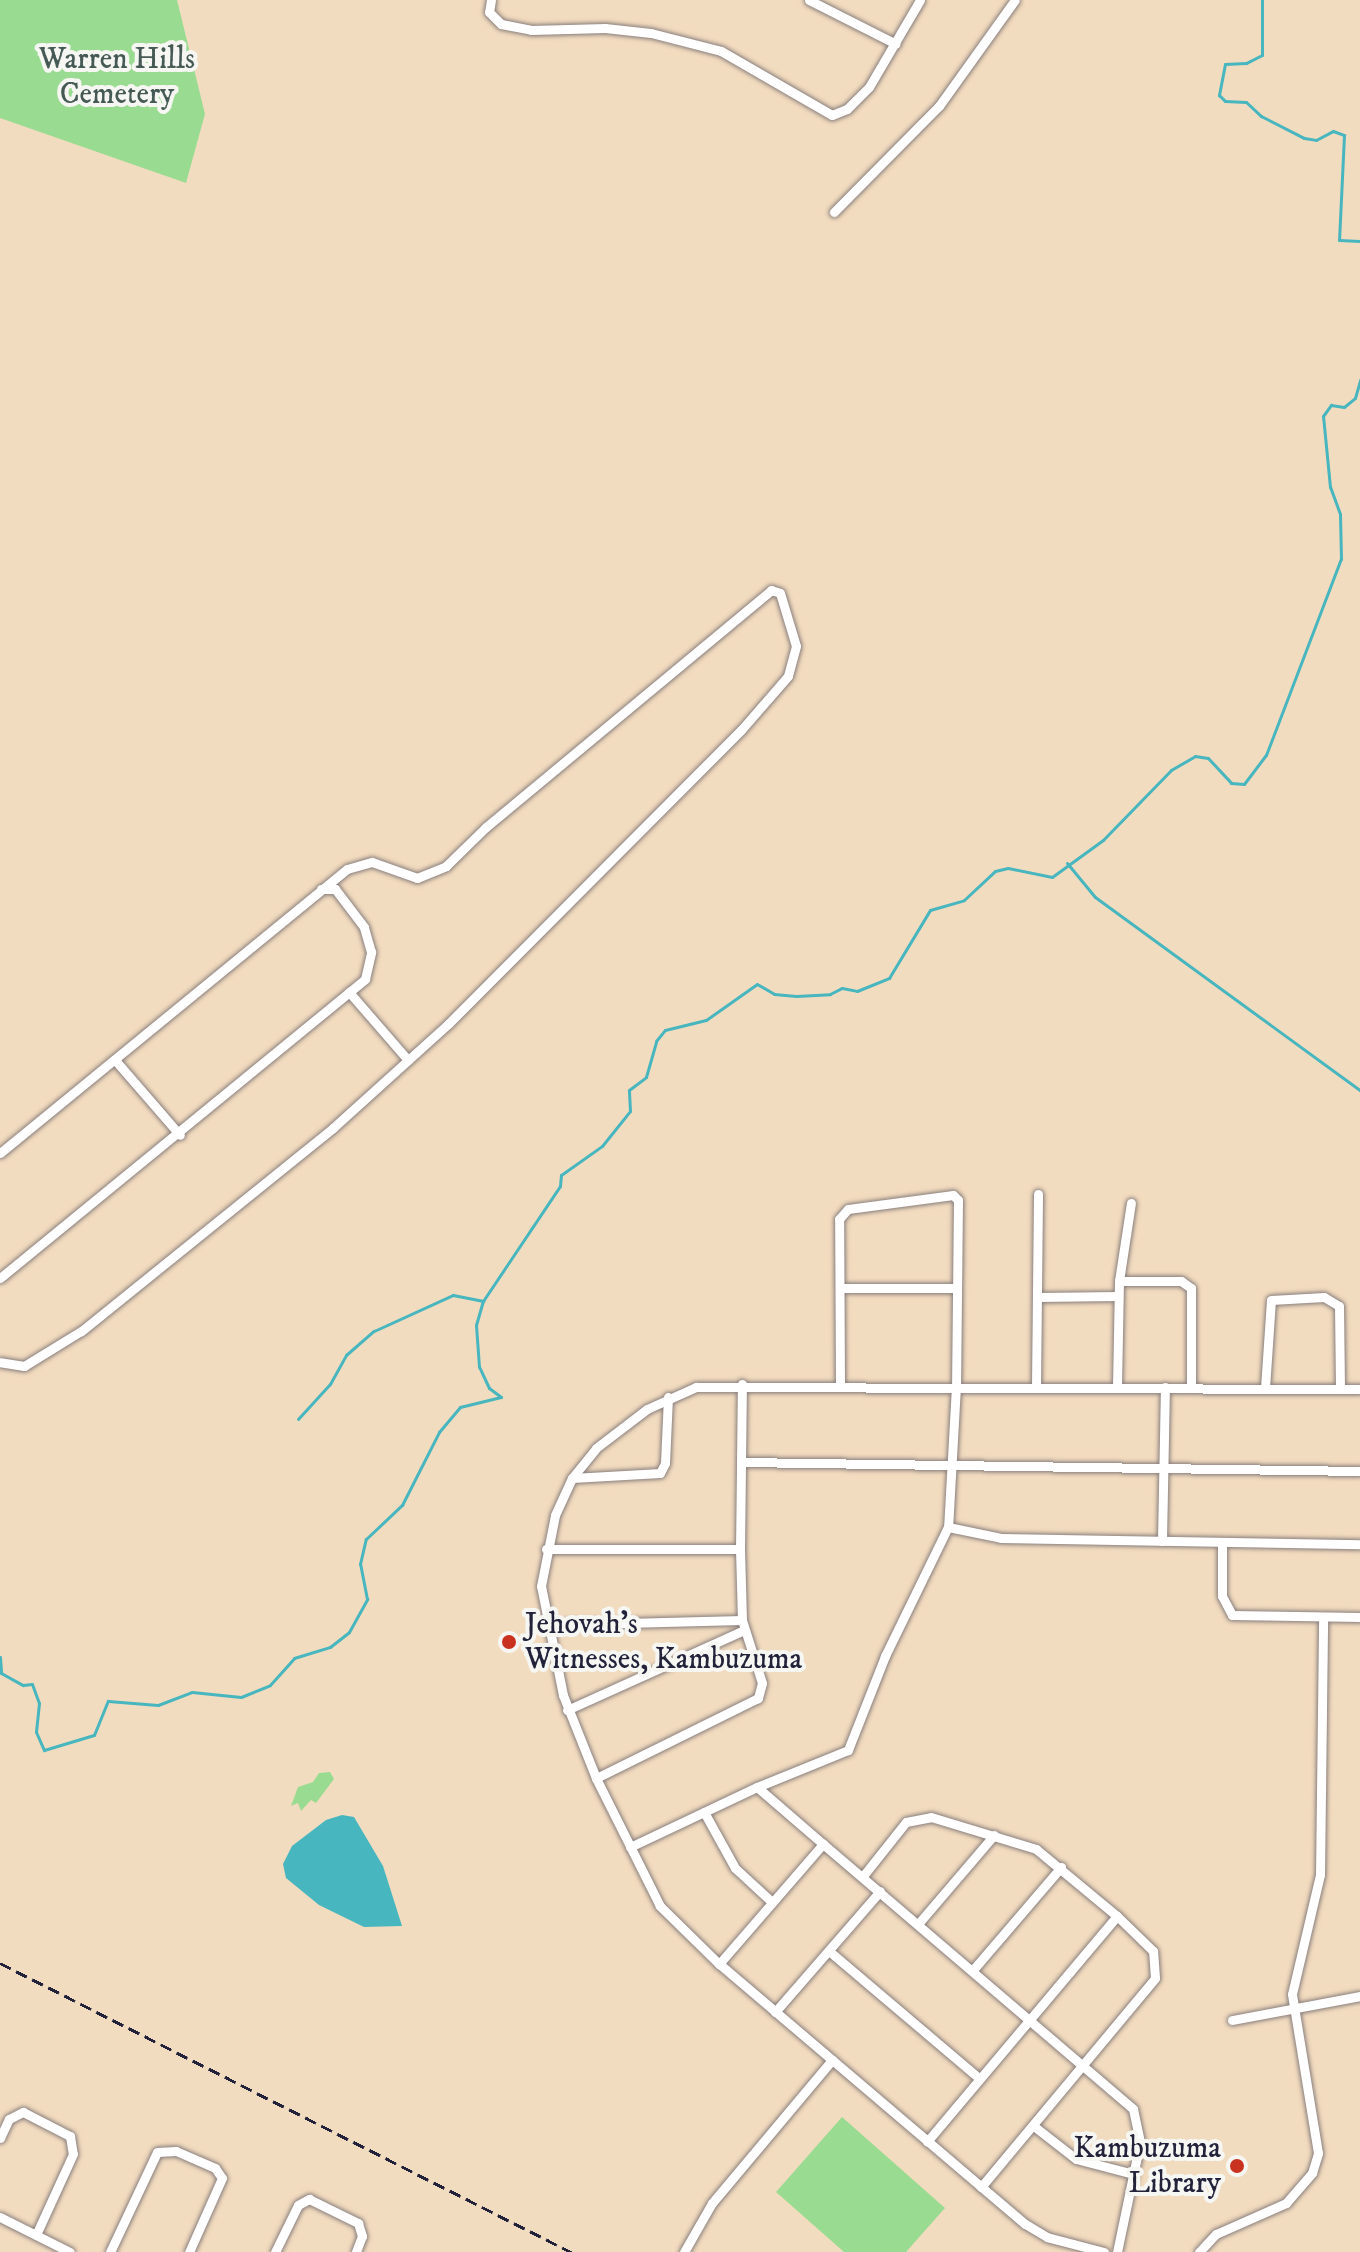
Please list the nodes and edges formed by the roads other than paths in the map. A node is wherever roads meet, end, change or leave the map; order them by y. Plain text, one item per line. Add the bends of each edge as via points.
1 (491, 0) edge
2 (809, 0) edge
3 (920, 0) edge
4 (1015, 0) edge
5 (896, 44) junction
6 (834, 212) dead end
7 (321, 889) junction
8 (349, 992) junction
9 (115, 1060) junction
10 (408, 1060) junction
11 (180, 1135) junction
12 (0, 1153) edge
13 (1038, 1194) dead end
14 (1131, 1203) dead end
15 (0, 1278) edge
16 (1119, 1281) junction
17 (840, 1288) junction
18 (957, 1288) junction
19 (1118, 1296) junction
20 (1038, 1297) junction
21 (0, 1362) edge
22 (742, 1384) junction
23 (840, 1384) junction
24 (956, 1386) junction
25 (1117, 1386) junction
26 (1036, 1387) junction
27 (1165, 1387) junction
28 (1191, 1387) junction
29 (1265, 1388) junction
30 (1340, 1388) junction
31 (1360, 1389) edge
32 (668, 1397) junction
33 (741, 1462) junction
34 (954, 1465) junction
35 (1163, 1467) junction
36 (1360, 1471) edge
37 (572, 1478) junction
38 (948, 1527) junction
39 (1162, 1541) junction
40 (1222, 1542) junction
41 (1360, 1544) edge
42 (546, 1549) junction
43 (740, 1549) junction
44 (1323, 1617) junction
45 (1360, 1617) edge
46 (547, 1625) junction
47 (743, 1625) junction
48 (567, 1710) junction
49 (596, 1778) junction
50 (757, 1787) junction
51 (704, 1812) junction
52 (994, 1835) junction
53 (823, 1844) junction
54 (630, 1847) junction
55 (1061, 1867) junction
56 (863, 1876) junction
57 (880, 1891) junction
58 (772, 1902) junction
59 (1117, 1916) junction
60 (918, 1924) junction
61 (829, 1951) junction
62 (719, 1964) junction
63 (972, 1971) junction
64 (1360, 1996) edge
65 (1293, 2008) junction
66 (775, 2012) junction
67 (1028, 2020) junction
68 (1232, 2020) dead end
69 (832, 2060) junction
70 (1084, 2066) junction
71 (979, 2078) junction
72 (1035, 2127) junction
73 (0, 2138) edge
74 (927, 2142) junction
75 (1133, 2174) junction
76 (981, 2187) junction
77 (0, 2217) edge
78 (36, 2235) junction
79 (70, 2252) edge
80 (110, 2252) edge
81 (189, 2252) edge
82 (275, 2252) edge
83 (356, 2252) edge
84 (684, 2252) edge
85 (1104, 2252) edge
86 (1117, 2252) edge
87 (1199, 2252) edge

1 - 5 street via 489,12 501,24 531,30 651,33 721,51 832,115 847,109 869,87
2 - 5 street
3 - 5 street
4 - 6 street via 939,106
7 - 8 street via 335,889 350,906 371,952 365,979
7 - 9 street
7 - 10 street via 356,862 417,878 446,866 771,590 780,593 796,646 788,676 741,730
8 - 10 street
8 - 11 street
9 - 11 street
9 - 12 street
10 - 21 street via 333,1128 49,1355 24,1366
11 - 15 street
13 - 20 street
14 - 16 street
16 - 19 street
16 - 28 street via 1181,1281 1191,1288
17 - 18 street
17 - 18 street via 839,1219 848,1209 953,1195 958,1200
17 - 23 street
18 - 24 street
19 - 20 street
19 - 25 street
20 - 26 street
22 - 23 street
22 - 32 street via 696,1387
22 - 33 street
23 - 24 street
24 - 26 street
24 - 34 street
25 - 26 street
25 - 27 street
27 - 28 street
27 - 35 street
28 - 29 street
29 - 30 street
29 - 30 street via 1271,1300 1324,1297 1339,1306
30 - 31 street
32 - 37 street via 609,1436
32 - 37 street via 660,1473
33 - 34 street
33 - 43 street
34 - 35 street
34 - 38 street
35 - 36 street
35 - 39 street
37 - 42 street
38 - 39 street via 1001,1538
38 - 50 street via 885,1656 848,1750
39 - 40 street
40 - 41 street
40 - 44 street via 1222,1596 1232,1615
42 - 43 street
42 - 46 street via 541,1586
43 - 47 street
44 - 45 street
44 - 65 street via 1320,1875 1294,1976
46 - 47 street
46 - 48 street
47 - 48 street
47 - 49 street via 762,1683 758,1698
48 - 49 street
49 - 54 street
50 - 51 street
50 - 53 street
51 - 54 street
51 - 58 street via 735,1868
52 - 55 street via 1028,1845
52 - 56 street via 931,1817 913,1818
52 - 60 street
53 - 56 street
53 - 58 street
54 - 62 street via 660,1906
55 - 59 street
55 - 63 street
56 - 57 street
57 - 60 street
57 - 61 street
58 - 62 street
59 - 67 street
59 - 70 street via 1147,1943 1157,1969 1151,1986
60 - 63 street
61 - 66 street
61 - 71 street
62 - 66 street
63 - 67 street
64 - 65 street
65 - 68 street
65 - 87 street via 1318,2129 1316,2163 1286,2203 1216,2234
66 - 69 street
67 - 70 street
67 - 71 street
69 - 74 street
69 - 84 street via 712,2203
70 - 72 street
70 - 75 street via 1137,2118 1140,2142
71 - 74 street
72 - 75 street via 1076,2159
72 - 76 street
73 - 78 street via 9,2119 23,2112 70,2136 73,2154
74 - 76 street
75 - 86 street
76 - 85 street via 1047,2237
77 - 78 street
78 - 79 street
80 - 81 street via 157,2152 176,2151 215,2168 222,2178
82 - 83 street via 298,2205 309,2199 358,2223 362,2236

